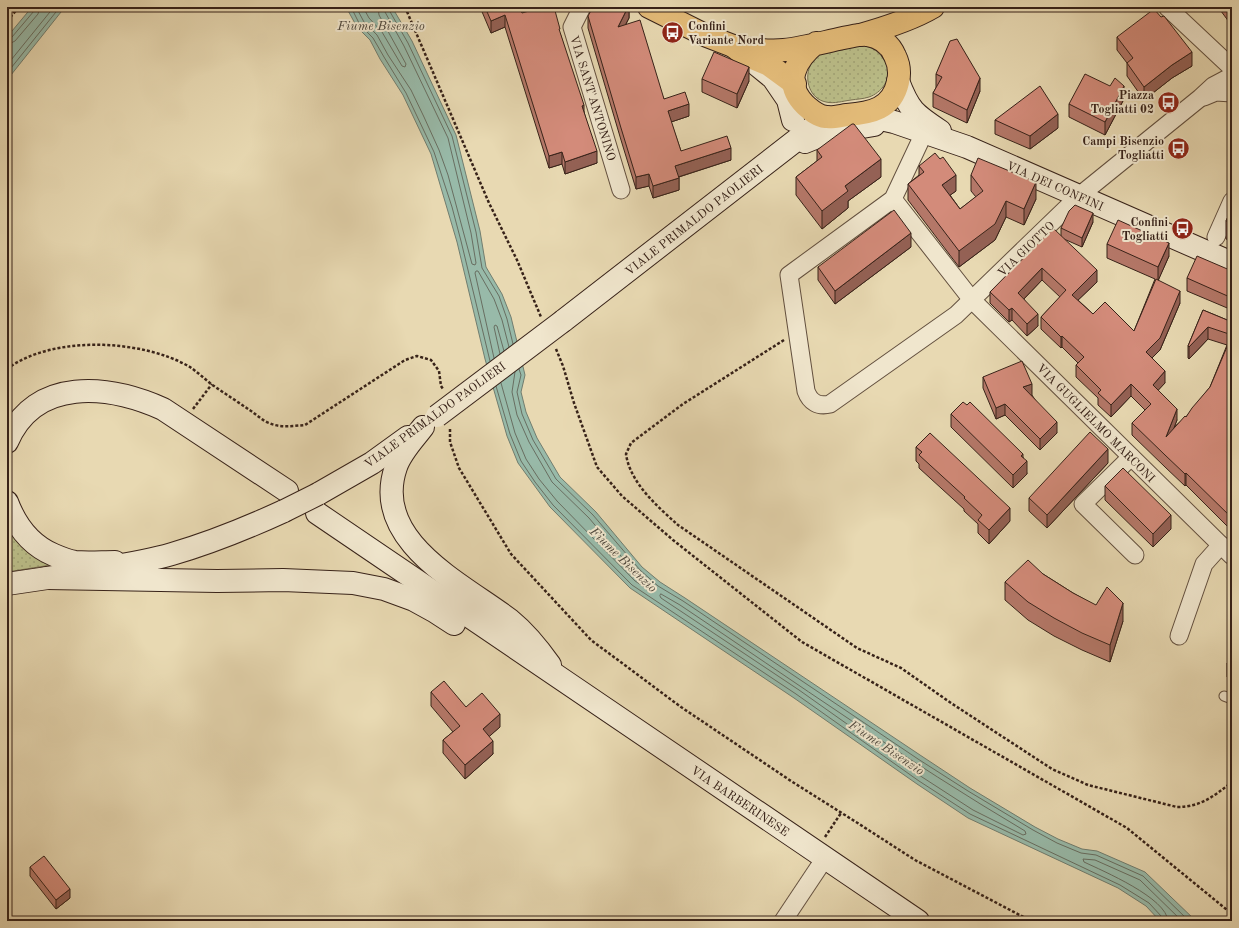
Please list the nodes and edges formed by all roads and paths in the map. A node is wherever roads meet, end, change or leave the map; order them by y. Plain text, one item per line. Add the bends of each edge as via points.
1 (19, 7) edge
2 (405, 7) edge
3 (582, 7) edge
4 (649, 7) edge
5 (1167, 7) edge
6 (927, 11) edge
7 (7, 21) edge
8 (860, 35) junction
9 (816, 44) junction
10 (738, 50) junction
11 (898, 71) junction
12 (1232, 80) edge
13 (796, 89) junction
14 (858, 114) junction
15 (826, 117) junction
16 (793, 120) junction
17 (894, 122) junction
18 (924, 133) junction
19 (967, 147) junction
20 (769, 162) junction
21 (621, 190) dead end
22 (1079, 196) junction
23 (893, 199) junction
24 (1232, 201) edge
25 (1216, 237) dead end
26 (1232, 263) edge
27 (972, 300) junction
28 (554, 322) junction
29 (798, 332) junction
30 (554, 345) dead end
31 (7, 369) edge
32 (212, 384) junction
33 (445, 393) dead end
34 (183, 422) junction
35 (437, 423) junction
36 (7, 442) edge
37 (1131, 457) junction
38 (286, 501) junction
39 (7, 502) edge
40 (317, 504) junction
41 (1226, 551) edge
42 (1135, 555) dead end
43 (138, 562) junction
44 (47, 578) junction
45 (7, 584) edge
46 (1179, 636) dead end
47 (562, 680) junction
48 (1232, 782) edge
49 (842, 813) junction
50 (820, 855) junction
51 (1232, 914) edge
52 (783, 921) edge
53 (918, 921) edge
54 (1031, 921) edge

1 - 7 path
2 - 28 path via 489,202 517,260
3 - 21 street, VIA SANT'ANTONINO via 572,27
4 - 10 main road, VIA DEI CONFINI
5 - 12 street
6 - 8 main road
6 - 11 main road via 907,29 902,38
8 - 9 main road, VIA DEI CONFINI
8 - 11 main road, VIA DEI CONFINI via 884,41 894,52
9 - 10 main road, VIA DEI CONFINI via 776,51
9 - 13 main road, VIA DEI CONFINI via 799,59 794,74
10 - 13 main road, VIA DEI CONFINI via 770,65
10 - 16 main road via 766,71 778,85 788,100
11 - 14 main road, VIA DEI CONFINI via 892,97 887,103 874,111
11 - 19 main road, VIA DEI CONFINI via 910,108 919,118
12 - 22 street, VIA GIOTTO via 1213,86
13 - 15 main road, VIA DEI CONFINI via 812,111
13 - 16 main road, VIALE PRIMALDO PAOLIERI
14 - 15 main road, VIA DEI CONFINI
14 - 17 main road, VIA DEI CONFINI
15 - 20 main road, VIALE PRIMALDO PAOLIERI
16 - 20 main road, VIALE PRIMALDO PAOLIERI via 786,139
17 - 18 main road, VIA DEI CONFINI
17 - 20 main road via 827,133
18 - 19 main road, VIA DEI CONFINI
18 - 23 street
19 - 22 main road, VIA DEI CONFINI
20 - 28 main road, VIALE PRIMALDO PAOLIERI
22 - 26 main road, VIA DEI CONFINI
22 - 27 street, VIA GIOTTO
23 - 27 street, VIA GUGLIELMO MARCONI
23 - 29 street via 789,275
24 - 25 street
27 - 29 street, VIA GIOTTO via 830,404 825,405 812,401 806,391
27 - 37 street, VIA GUGLIELMO MARCONI
28 - 35 main road, VIALE PRIMALDO PAOLIERI, bridge
29 - 48 path via 683,404 631,443 626,454 629,469 664,512 678,526 857,648 901,668 1030,755 1088,786 1177,807 1188,807 1208,800
30 - 51 path via 597,467 622,496 673,540 802,642 1127,828
31 - 32 path via 21,360 45,351 96,344 174,359
32 - 33 path via 269,423 287,427 305,424 405,360 417,356 431,360 439,372
32 - 34 path
34 - 36 main road via 163,409 127,396 96,390 77,391 46,400 28,412 16,425
34 - 38 main road
35 - 40 main road, VIALE PRIMALDO PAOLIERI via 372,463
35 - 47 main road via 400,456 392,488 393,505 401,526 427,560 523,632 537,646
35 - 49 path via 450,442 459,468 511,554 591,640 681,707
37 - 41 street, VIA GUGLIELMO MARCONI
37 - 42 street via 1083,504
38 - 40 main road, VIALE PRIMALDO PAOLIERI, bridge
38 - 43 main road, VIALE PRIMALDO PAOLIERI via 241,531
39 - 43 main road via 14,518 29,539 49,553 74,562
40 - 47 main road
41 - 46 street, VIA GUGLIELMO MARCONI via 1204,564
43 - 44 main road, VIALE PRIMALDO PAOLIERI
44 - 45 main road, VIALE PRIMALDO PAOLIERI
44 - 47 main road via 283,580 361,584 414,600 514,662
47 - 50 main road, VIA BARBERINESE
49 - 50 path
49 - 54 path via 915,860
50 - 52 street
50 - 53 main road, VIA BARBERINESE

